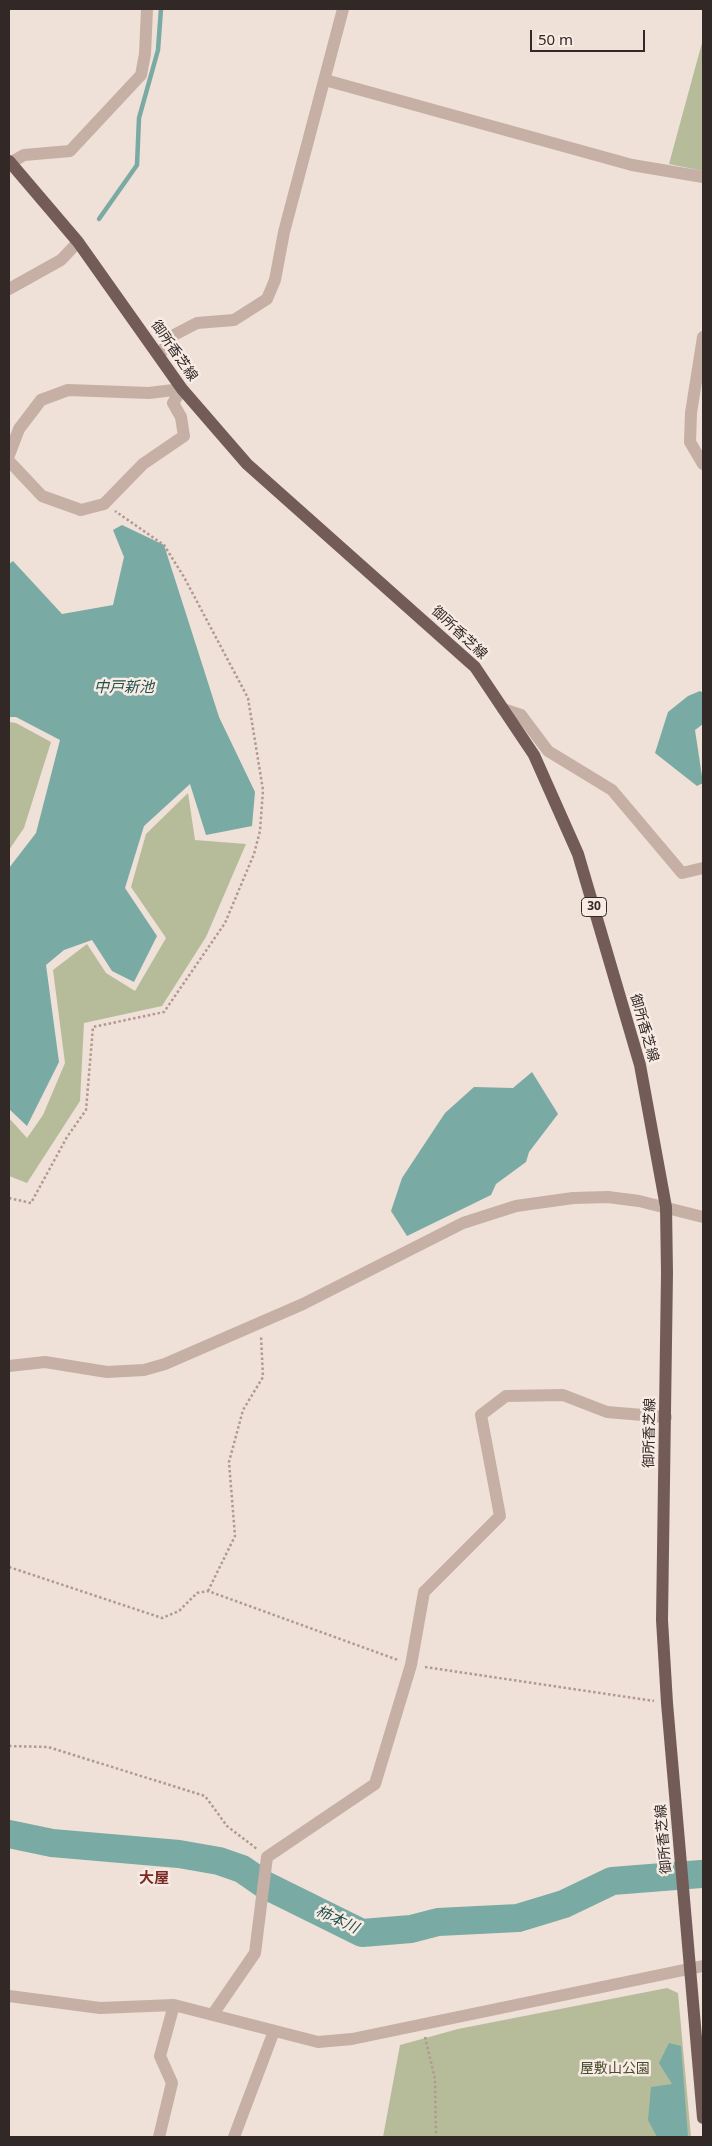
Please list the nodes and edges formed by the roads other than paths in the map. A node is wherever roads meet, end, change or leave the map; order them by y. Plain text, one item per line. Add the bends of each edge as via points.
1 (147, 9) edge
2 (343, 9) edge
3 (325, 80) junction
4 (10, 162) edge
5 (703, 177) edge
6 (78, 242) junction
7 (9, 289) edge
8 (703, 337) edge
9 (159, 356) junction
10 (182, 389) junction
11 (9, 455) edge
12 (9, 461) edge
13 (703, 464) edge
14 (503, 709) junction
15 (554, 754) junction
16 (538, 763) junction
17 (703, 868) edge
18 (666, 1207) junction
19 (703, 1217) edge
20 (9, 1366) edge
21 (666, 1417) junction
22 (703, 1966) edge
23 (690, 1967) junction
24 (9, 1996) edge
25 (174, 2005) junction
26 (213, 2014) junction
27 (274, 2031) junction
28 (702, 2085) edge
29 (703, 2118) edge
30 (159, 2137) edge
31 (234, 2137) edge

1 - 4 street via 141,74 70,151 24,155
2 - 3 street
3 - 5 street via 632,165
3 - 9 street via 284,232 275,280 267,299 234,320 197,323 172,336
4 - 6 main road, 御所香芝線 / 30
6 - 7 street via 61,260
6 - 9 main road, 御所香芝線 / 30
8 - 13 street via 691,413 690,442
9 - 10 main road, 御所香芝線 / 30
10 - 11 street via 149,393 68,390 41,400 19,429
10 - 12 street via 173,403 181,418 184,436 142,464 104,504 81,510 42,496
10 - 14 main road, 御所香芝線 / 30 via 247,464 475,667
14 - 15 street via 521,715 548,751
14 - 16 main road, 御所香芝線 / 30
15 - 16 street
15 - 17 street via 612,790 682,873
16 - 18 main road, 御所香芝線 / 30 via 578,854 640,1065
18 - 19 street
18 - 20 street via 623,1199 573,1198 489,1213 330,1291 144,1370 107,1372 45,1362
18 - 21 main road, 御所香芝線 / 30
21 - 23 main road, 御所香芝線 / 30 via 662,1620
21 - 26 street via 607,1412 563,1395 506,1396 481,1415 500,1516 424,1592 411,1665 375,1784 267,1857 254,1953
22 - 23 street
23 - 27 street via 352,2039 318,2042
23 - 28 main road, 御所香芝線 / 30
24 - 25 street via 100,2008
25 - 26 street
25 - 30 street via 160,2056 172,2083
26 - 27 street
27 - 31 street
28 - 29 main road, 御所香芝線 / 30

